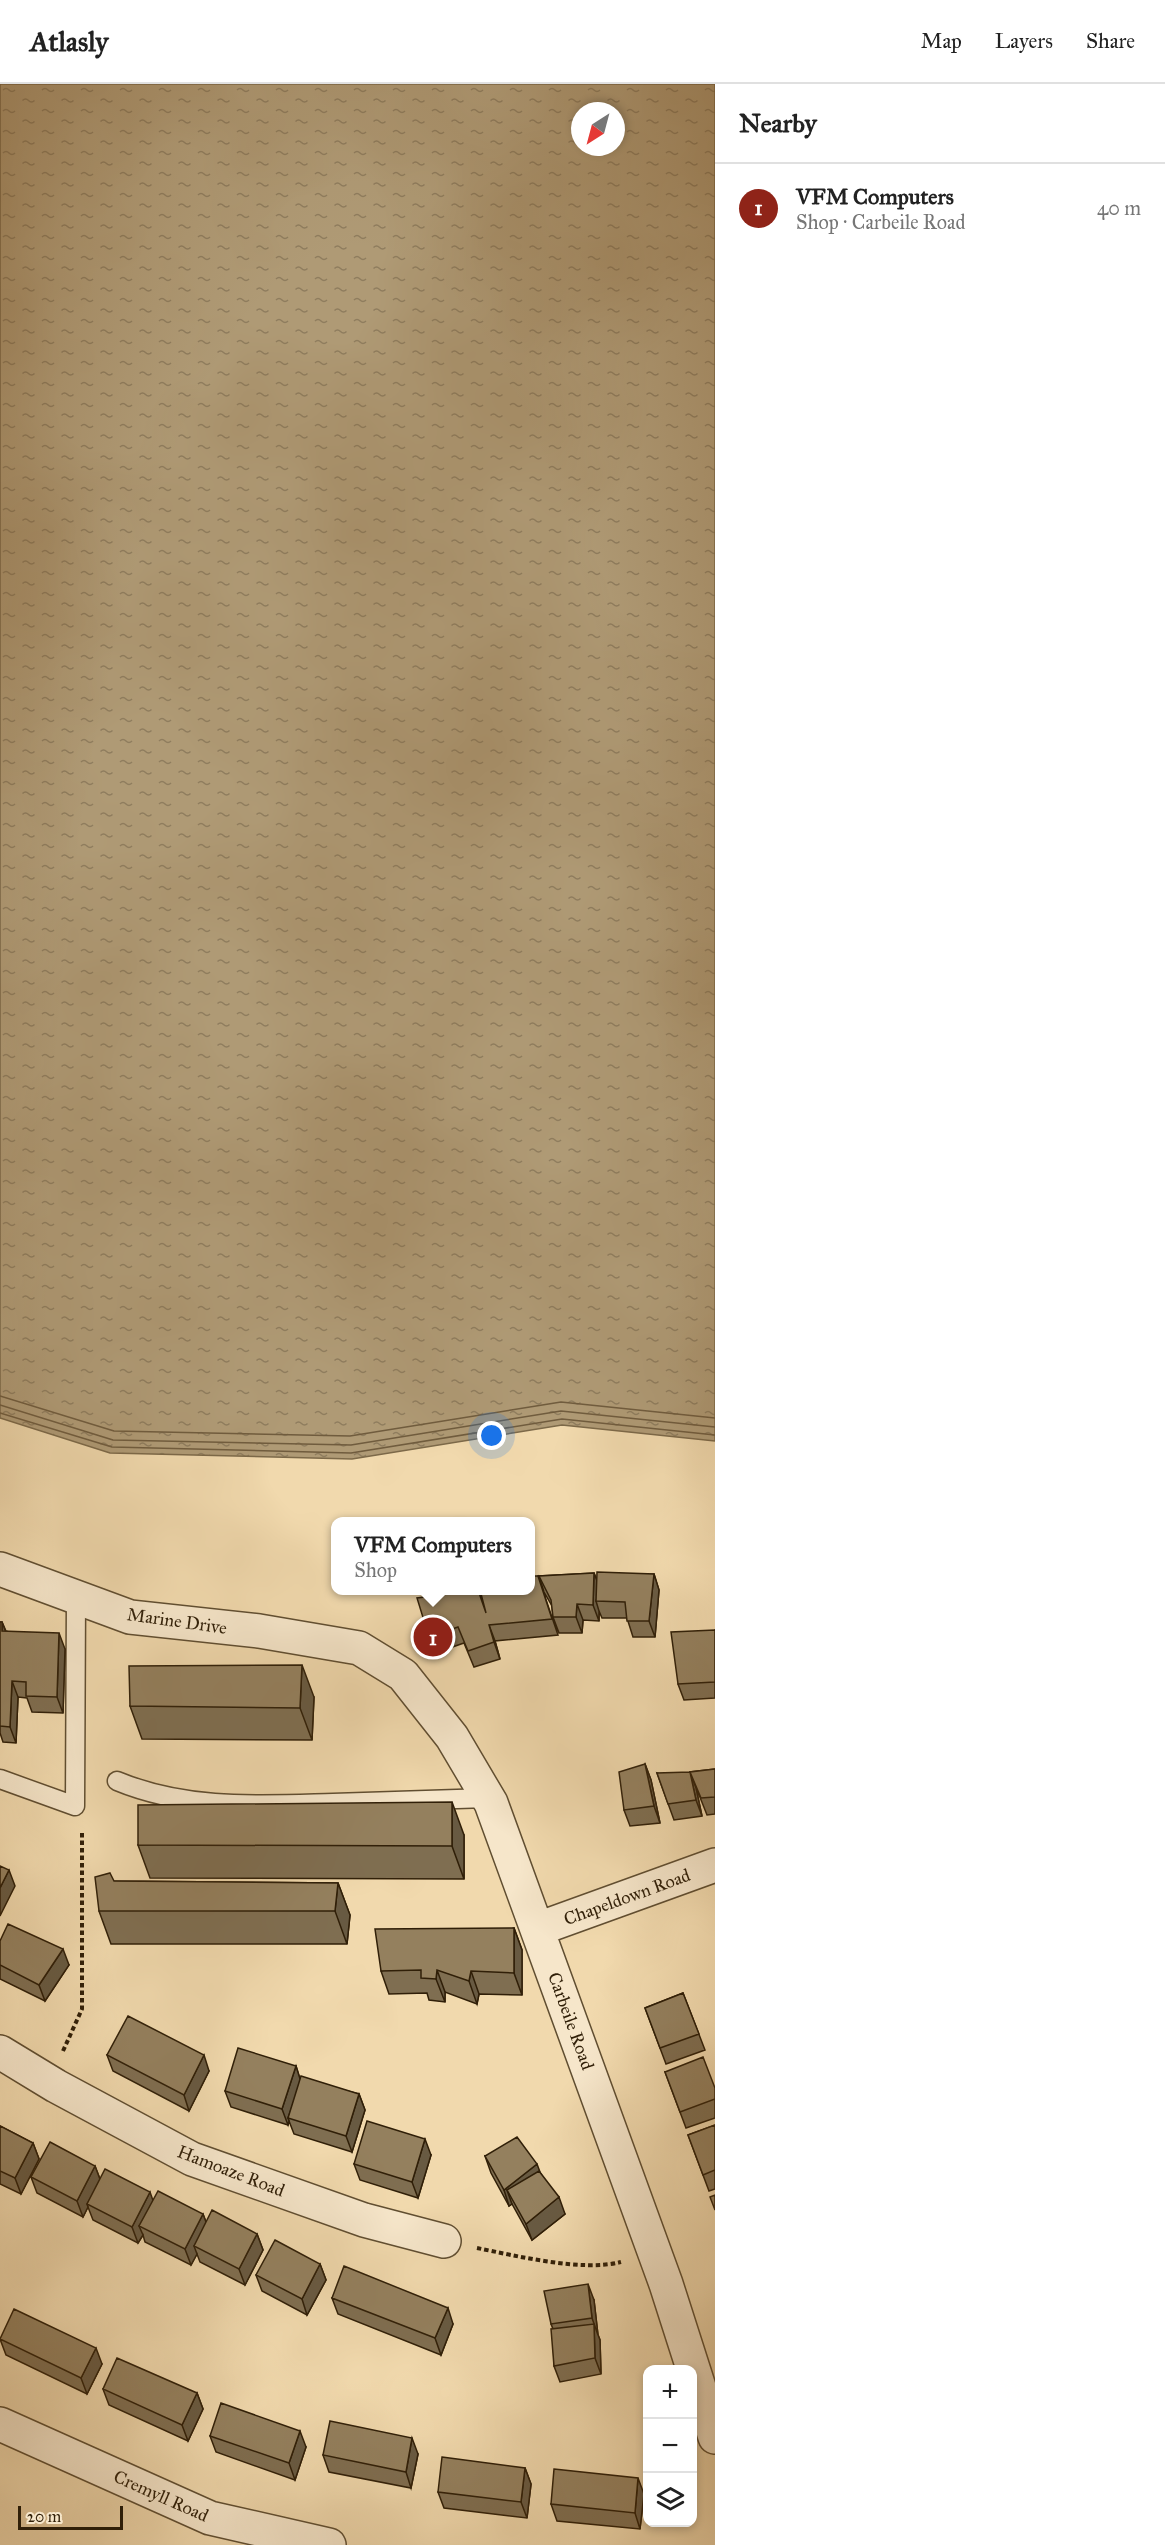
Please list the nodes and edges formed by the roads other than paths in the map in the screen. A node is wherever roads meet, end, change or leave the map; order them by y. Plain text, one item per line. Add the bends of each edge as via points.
1 (0, 1569) edge
2 (76, 1598) junction
3 (359, 1648) joint
4 (0, 1779) edge
5 (117, 1781) dead end
6 (488, 1798) junction
7 (715, 1865) edge
8 (538, 1929) junction
9 (0, 2052) edge
10 (444, 2241) road end
11 (0, 2424) edge
12 (715, 2437) edge
13 (329, 2545) edge

1 - 2 street, Marine Drive
2 - 3 street, Marine Drive via 130,1617 259,1631
2 - 4 lane via 75,1806
3 - 6 street, Carbeile Road via 403,1675 452,1737
5 - 6 lane via 150,1795 245,1805
6 - 8 street, Carbeile Road
7 - 8 street, Chapeldown Road
8 - 12 street, Carbeile Road
9 - 10 street, Hamoaze Road via 192,2160 364,2220
11 - 13 street, Cremyll Road via 210,2518

